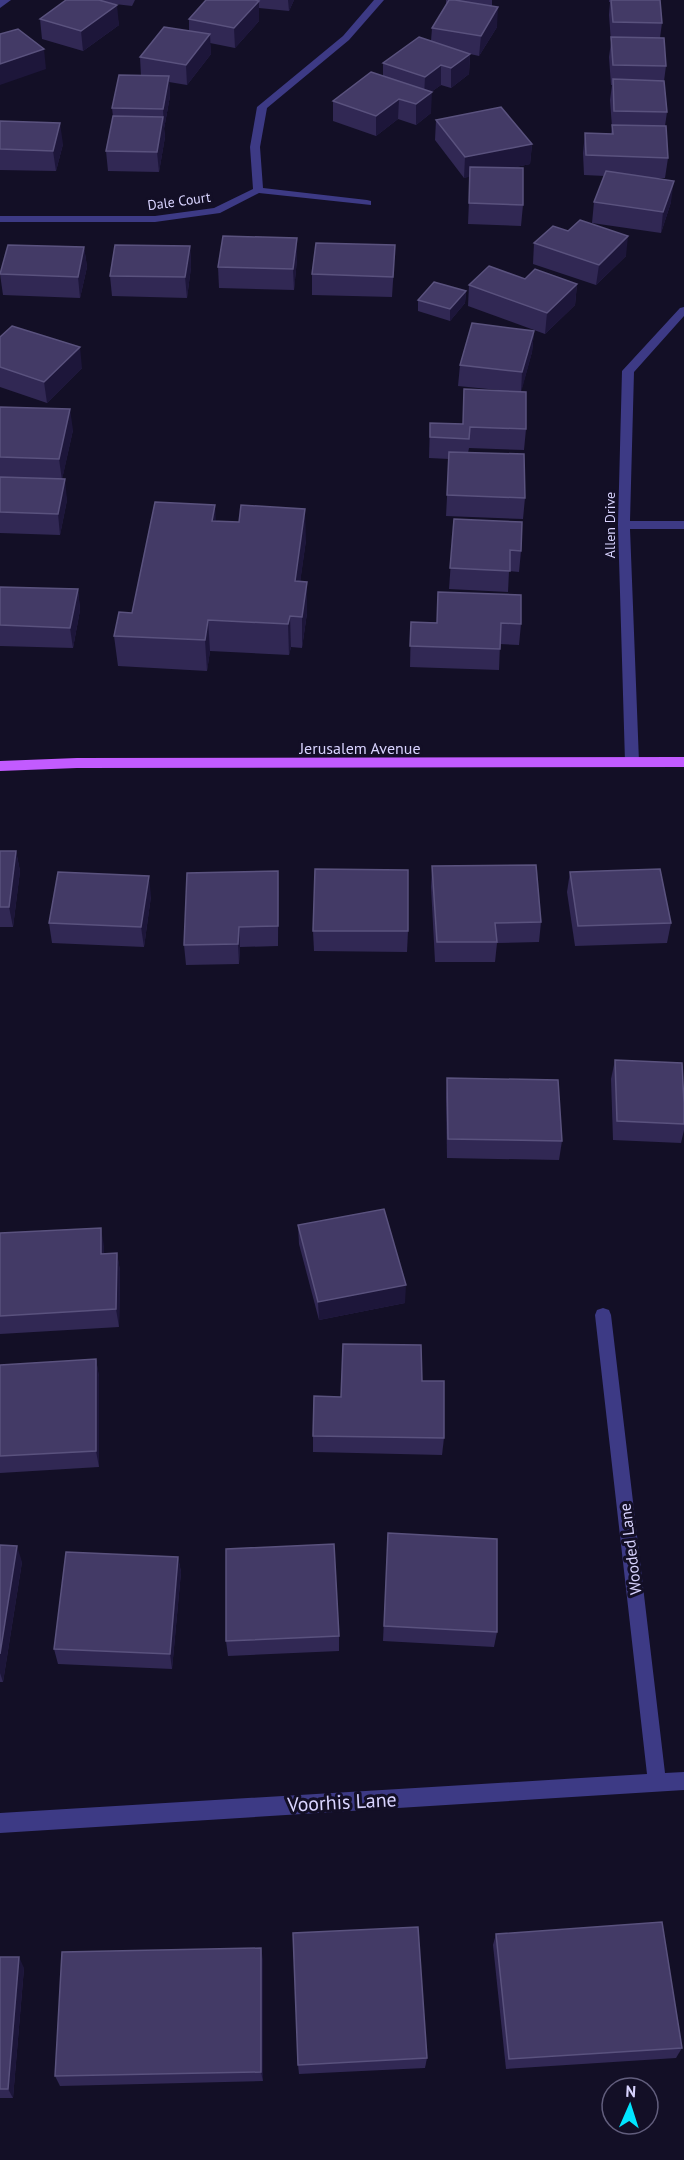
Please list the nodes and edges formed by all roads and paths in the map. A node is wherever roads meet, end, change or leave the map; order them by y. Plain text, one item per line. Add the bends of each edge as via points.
1 (6, 0) edge
2 (379, 0) edge
3 (0, 4) edge
4 (258, 190) junction
5 (367, 203) dead end
6 (0, 219) edge
7 (684, 310) edge
8 (624, 525) junction
9 (684, 525) edge
10 (632, 762) junction
11 (684, 762) edge
12 (0, 764) edge
13 (603, 1315) dead end
14 (684, 1781) edge
15 (657, 1783) junction
16 (0, 1822) edge

1 - 3 street
2 - 4 street via 346,38 262,107 255,147
4 - 5 street
4 - 6 street, Dale Court via 216,211 155,219
7 - 8 street, Allen Drive via 628,371
8 - 9 street
8 - 10 street, Allen Drive
10 - 11 main road, Jerusalem Avenue
10 - 12 main road, Jerusalem Avenue
13 - 15 street, Wooded Lane
14 - 15 street, Voorhis Lane
15 - 16 street, Voorhis Lane

